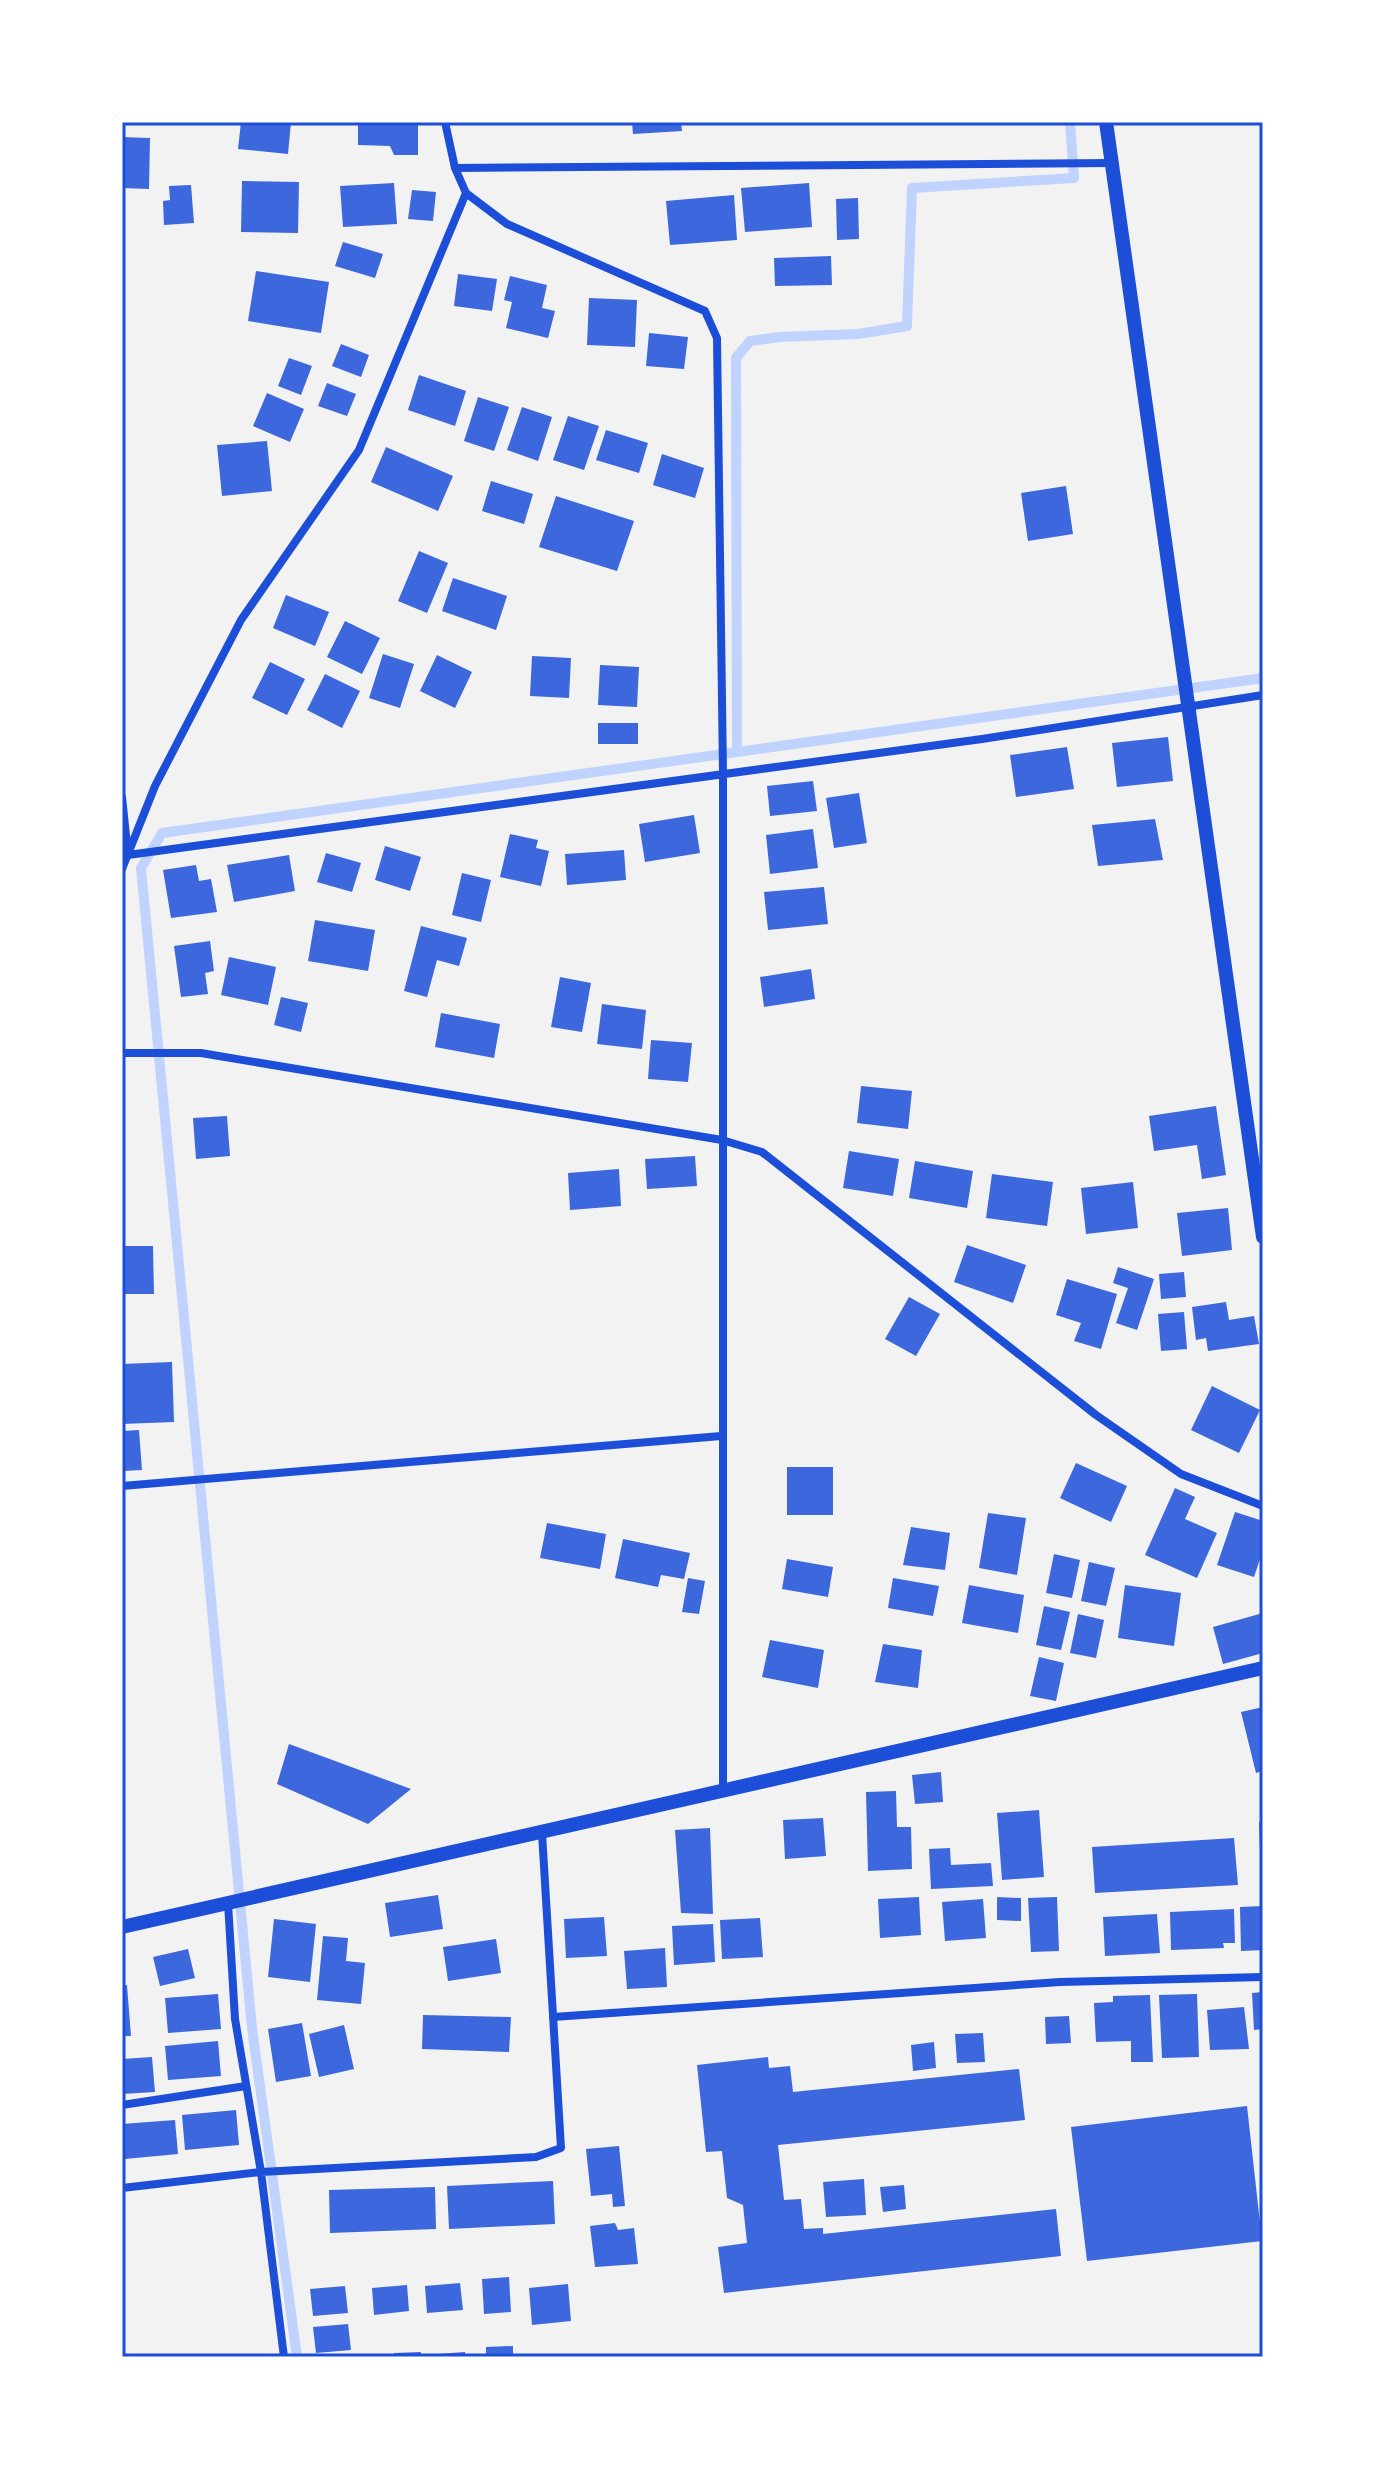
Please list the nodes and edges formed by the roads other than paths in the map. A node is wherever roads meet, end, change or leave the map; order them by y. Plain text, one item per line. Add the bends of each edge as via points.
1 (445, 122) edge
2 (1106, 122) edge
3 (1112, 163) junction
4 (455, 168) junction
5 (466, 193) junction
6 (1263, 695) edge
7 (1188, 705) junction
8 (723, 773) junction
9 (122, 797) edge
10 (128, 855) junction
11 (122, 869) edge
12 (122, 1053) edge
13 (722, 1140) junction
14 (1258, 1171) edge
15 (1263, 1237) edge
16 (721, 1436) junction
17 (122, 1486) edge
18 (1263, 1506) edge
19 (1263, 1668) edge
20 (723, 1793) junction
21 (542, 1833) junction
22 (228, 1903) junction
23 (122, 1927) edge
24 (1263, 1977) edge
25 (553, 2017) junction
26 (246, 2086) junction
27 (122, 2105) edge
28 (261, 2172) junction
29 (122, 2188) edge
30 (284, 2357) edge

1 - 4 street
2 - 3 street
3 - 4 street
3 - 7 street
4 - 5 street
5 - 8 street via 507,224 705,311 717,338
5 - 10 street via 359,450 241,620 155,786
6 - 7 street
7 - 8 street
7 - 14 street
8 - 10 street
8 - 13 street
9 - 10 street
10 - 11 street
12 - 13 street via 201,1053
13 - 16 street
13 - 18 street via 762,1152 1096,1415 1181,1474
14 - 15 street
16 - 17 street
16 - 20 street
19 - 20 street
20 - 21 street
21 - 22 street
21 - 25 street
22 - 23 street
22 - 26 street via 235,2019
24 - 25 street via 1060,1982
25 - 28 street via 561,2148 536,2157
26 - 27 street
26 - 28 street
28 - 29 street
28 - 30 street

